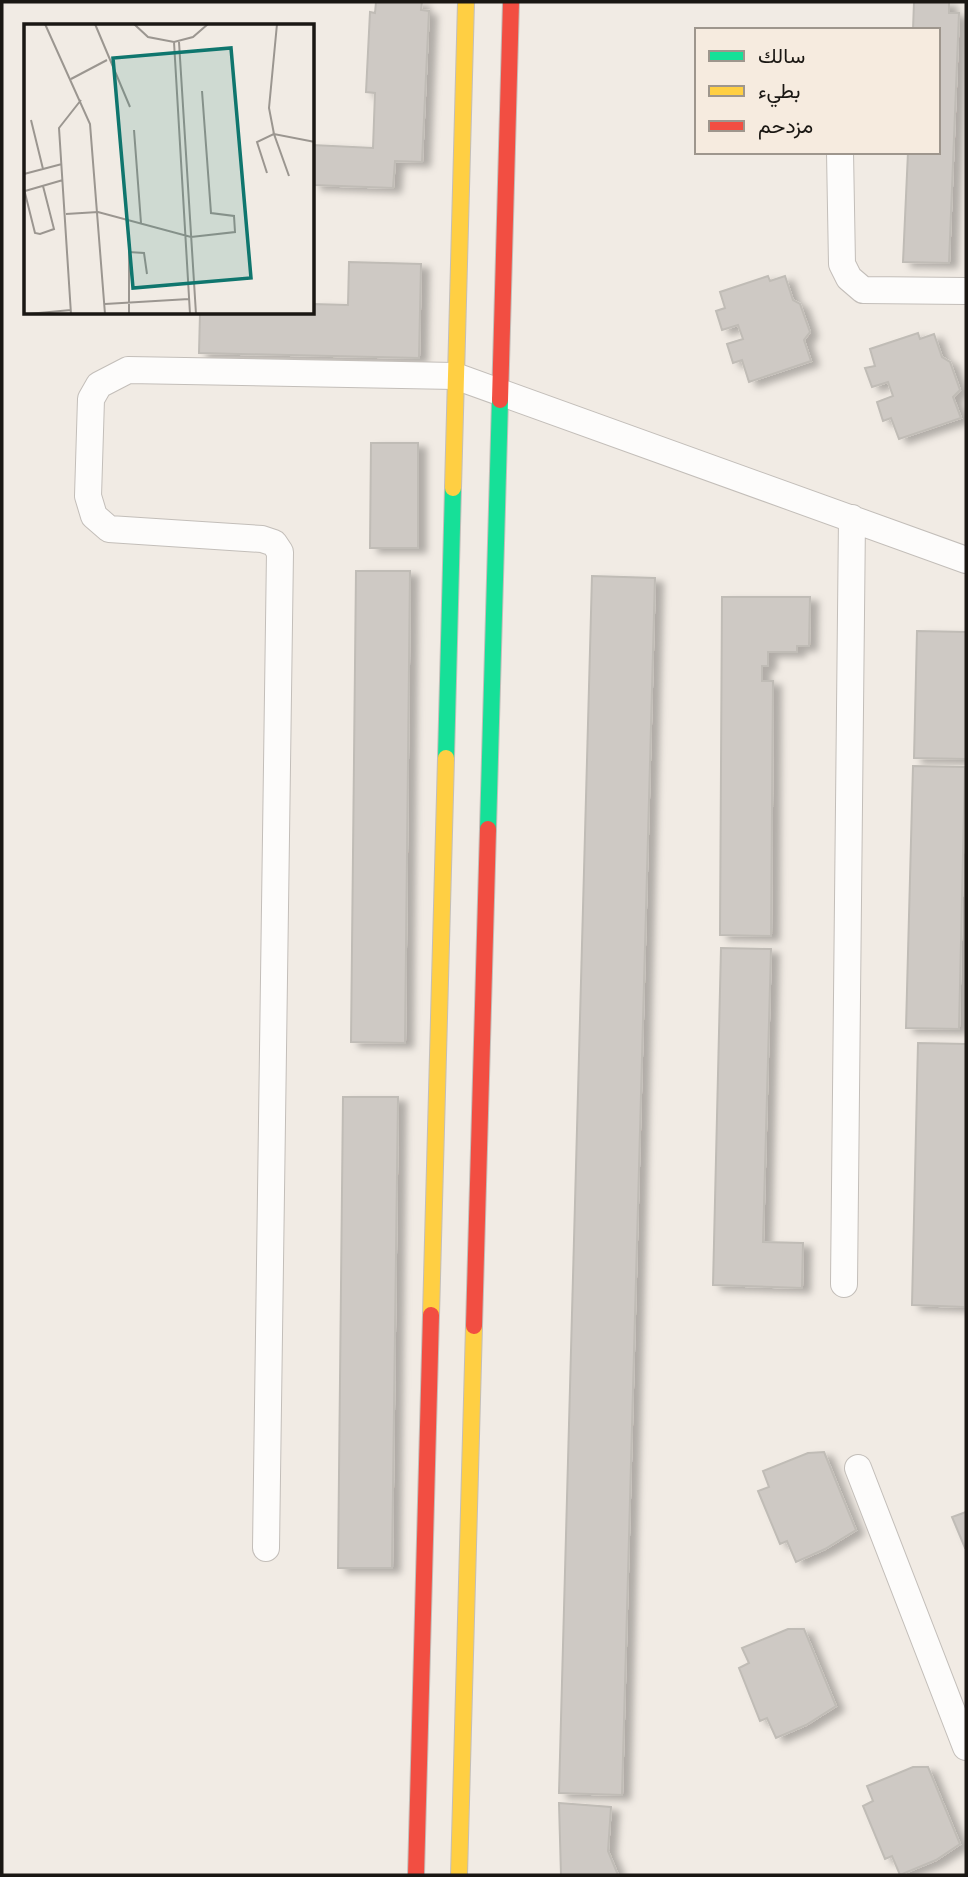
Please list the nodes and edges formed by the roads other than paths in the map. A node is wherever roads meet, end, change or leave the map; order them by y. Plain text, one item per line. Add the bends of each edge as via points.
1 (466, 2) edge
2 (511, 2) edge
3 (840, 154) edge
4 (966, 291) edge
5 (456, 376) junction
6 (499, 391) junction
7 (852, 518) junction
8 (966, 560) edge
9 (844, 1284) dead end
10 (858, 1468) dead end
11 (266, 1548) dead end
12 (966, 1747) edge
13 (416, 1875) edge
14 (459, 1875) edge

1 - 5 main road
2 - 6 main road
3 - 4 street via 842,264 849,278 863,290
5 - 6 street
5 - 11 street via 128,370 99,385 91,399 88,496 94,516 109,529 262,539 281,552
5 - 13 main road
6 - 7 street
6 - 14 main road
7 - 8 street
7 - 9 street
10 - 12 street

